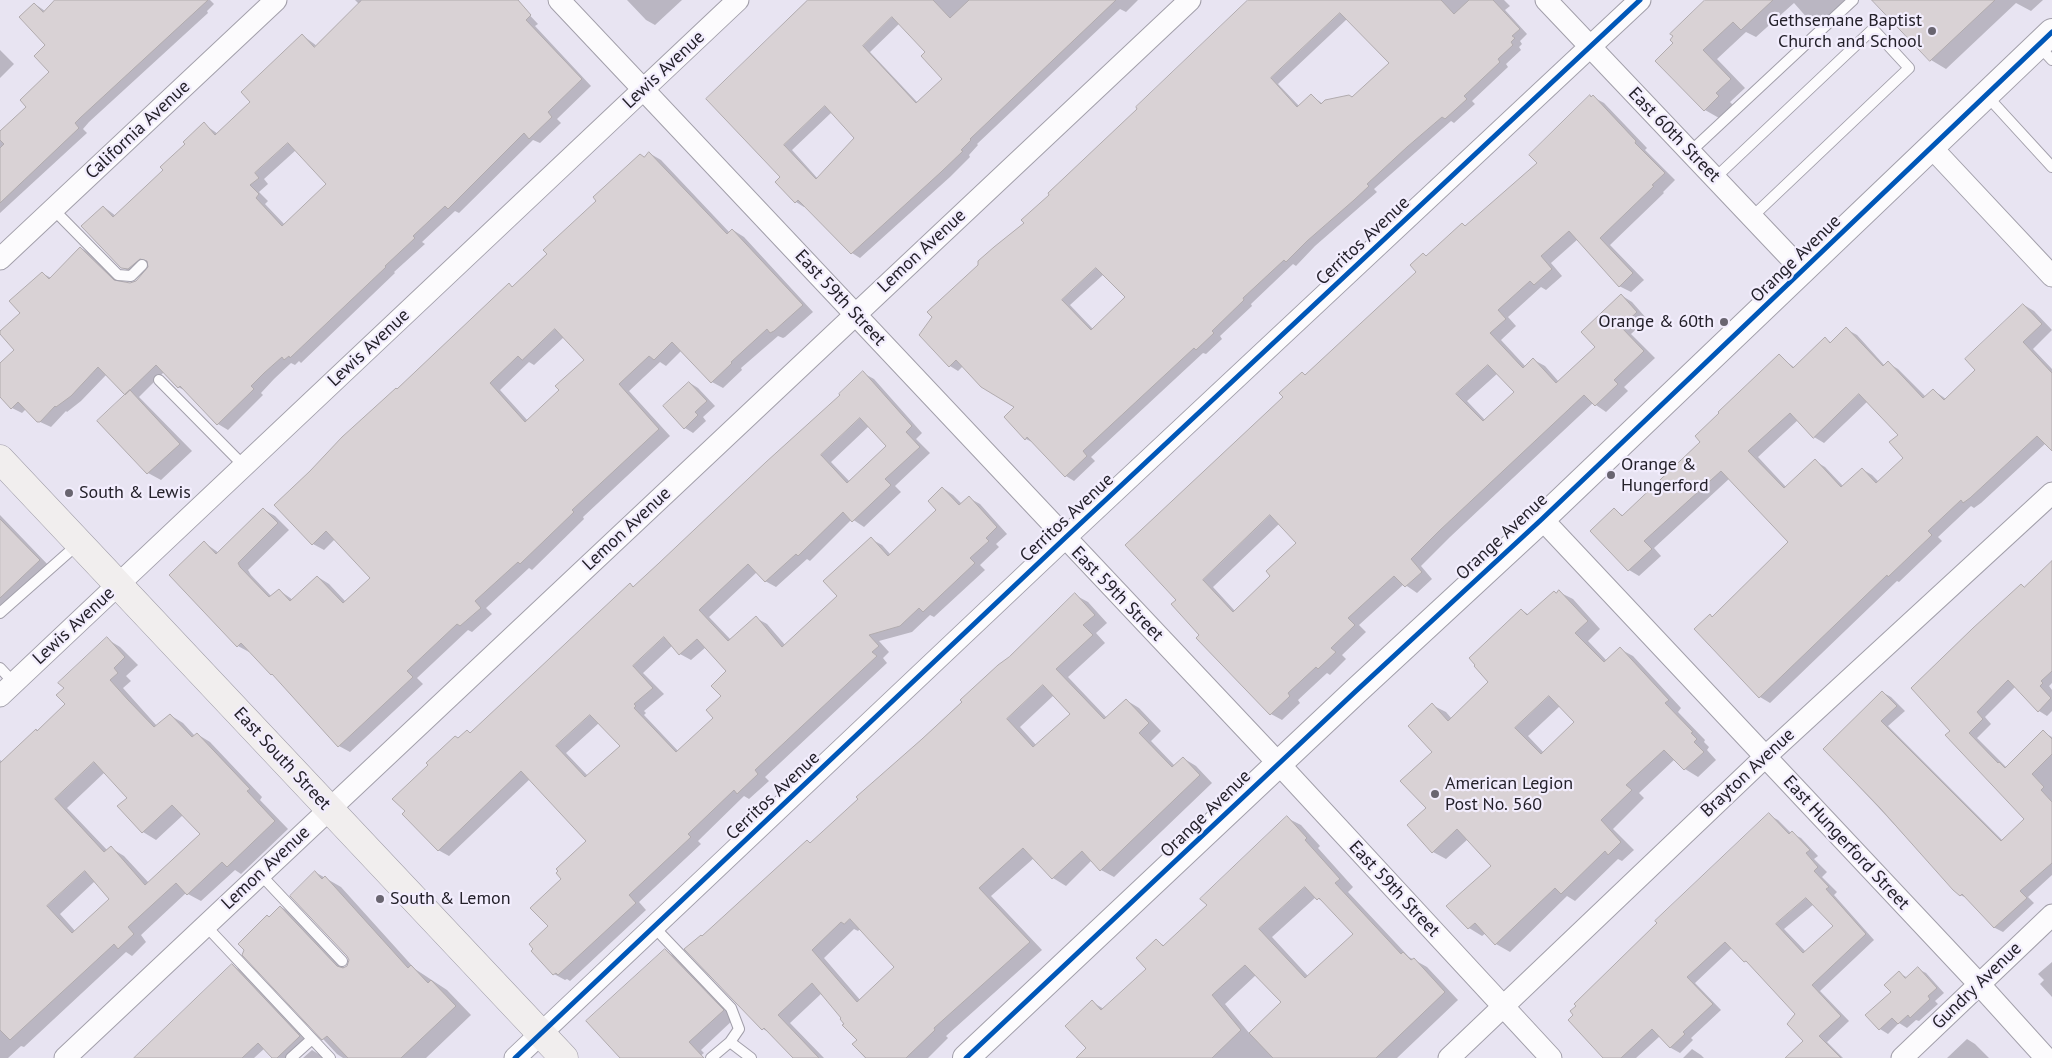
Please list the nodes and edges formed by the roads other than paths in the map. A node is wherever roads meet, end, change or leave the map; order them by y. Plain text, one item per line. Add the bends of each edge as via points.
1 (276, 0) edge
2 (559, 0) edge
3 (738, 0) edge
4 (1190, 0) edge
5 (1546, 0) edge
6 (1640, 0) edge
7 (1853, 0) edge
8 (2047, 46) edge
9 (1590, 47) junction
10 (643, 90) junction
11 (1986, 96) junction
12 (1932, 148) junction
13 (1690, 152) junction
14 (2052, 167) edge
15 (1715, 178) junction
16 (53, 210) junction
17 (1752, 217) junction
18 (0, 259) edge
19 (142, 265) dead end
20 (1803, 271) junction
21 (2052, 276) edge
22 (855, 314) junction
23 (159, 380) dead end
24 (0, 459) edge
25 (244, 466) junction
26 (2052, 493) edge
27 (1542, 519) junction
28 (1065, 538) junction
29 (79, 543) junction
30 (118, 585) junction
31 (0, 613) edge
32 (5, 682) edge
33 (1764, 757) junction
34 (1279, 764) junction
35 (329, 809) junction
36 (260, 874) junction
37 (2052, 915) edge
38 (205, 925) junction
39 (654, 927) junction
40 (342, 961) dead end
41 (1979, 984) junction
42 (1502, 1007) junction
43 (542, 1033) junction
44 (312, 1039) junction
45 (730, 1042) junction
46 (65, 1058) edge
47 (291, 1058) edge
48 (330, 1058) edge
49 (515, 1058) edge
50 (564, 1058) edge
51 (711, 1058) edge
52 (750, 1058) edge
53 (966, 1058) edge
54 (1449, 1058) edge
55 (1550, 1058) edge
56 (1902, 1058) edge
57 (2046, 1058) edge

1 - 16 street, California Avenue
2 - 10 street, East 59th Street
3 - 10 street, Lewis Avenue
4 - 22 street, Lemon Avenue
5 - 9 street, East 60th Street
6 - 9 street, Cerritos Avenue
7 - 13 lane
8 - 11 street, Orange Avenue
9 - 13 street, East 60th Street
9 - 28 street, Cerritos Avenue
10 - 22 street, East 59th Street
10 - 25 street, Lewis Avenue
11 - 12 street, Orange Avenue
11 - 14 lane
12 - 20 street, Orange Avenue
12 - 21 street
13 - 15 street, East 60th Street
15 - 17 street, East 60th Street
15 - 17 lane via 1873,30 1909,68
16 - 18 street, California Avenue
16 - 19 lane via 118,275 131,276
17 - 20 street, East 60th Street
20 - 27 street, Orange Avenue
22 - 28 street, East 59th Street
22 - 35 street, Lemon Avenue
23 - 25 lane
24 - 29 main road, East South Street
25 - 30 street, Lewis Avenue
26 - 33 street, Brayton Avenue
27 - 33 street, East Hungerford Street
27 - 34 street, Orange Avenue
28 - 34 street, East 59th Street
28 - 39 street, Cerritos Avenue
29 - 30 main road, East South Street
29 - 31 lane
30 - 32 street, Lewis Avenue
30 - 35 main road, East South Street
33 - 41 street, East Hungerford Street
33 - 42 street, Brayton Avenue
34 - 42 street, East 59th Street
34 - 53 street, Orange Avenue
35 - 36 street, Lemon Avenue
35 - 43 main road, East South Street
36 - 38 street, Lemon Avenue
36 - 40 lane
37 - 41 street, Gundry Avenue
38 - 44 lane
38 - 46 street, Lemon Avenue
39 - 43 street, Cerritos Avenue
39 - 45 lane via 731,1008 739,1029
41 - 56 street, Gundry Avenue
41 - 57 street, East Hungerford Street
42 - 54 street, Brayton Avenue
42 - 55 street, East 59th Street
43 - 49 street, Cerritos Avenue
43 - 50 main road, East South Street
44 - 47 lane
44 - 48 lane
45 - 51 lane
45 - 52 lane

